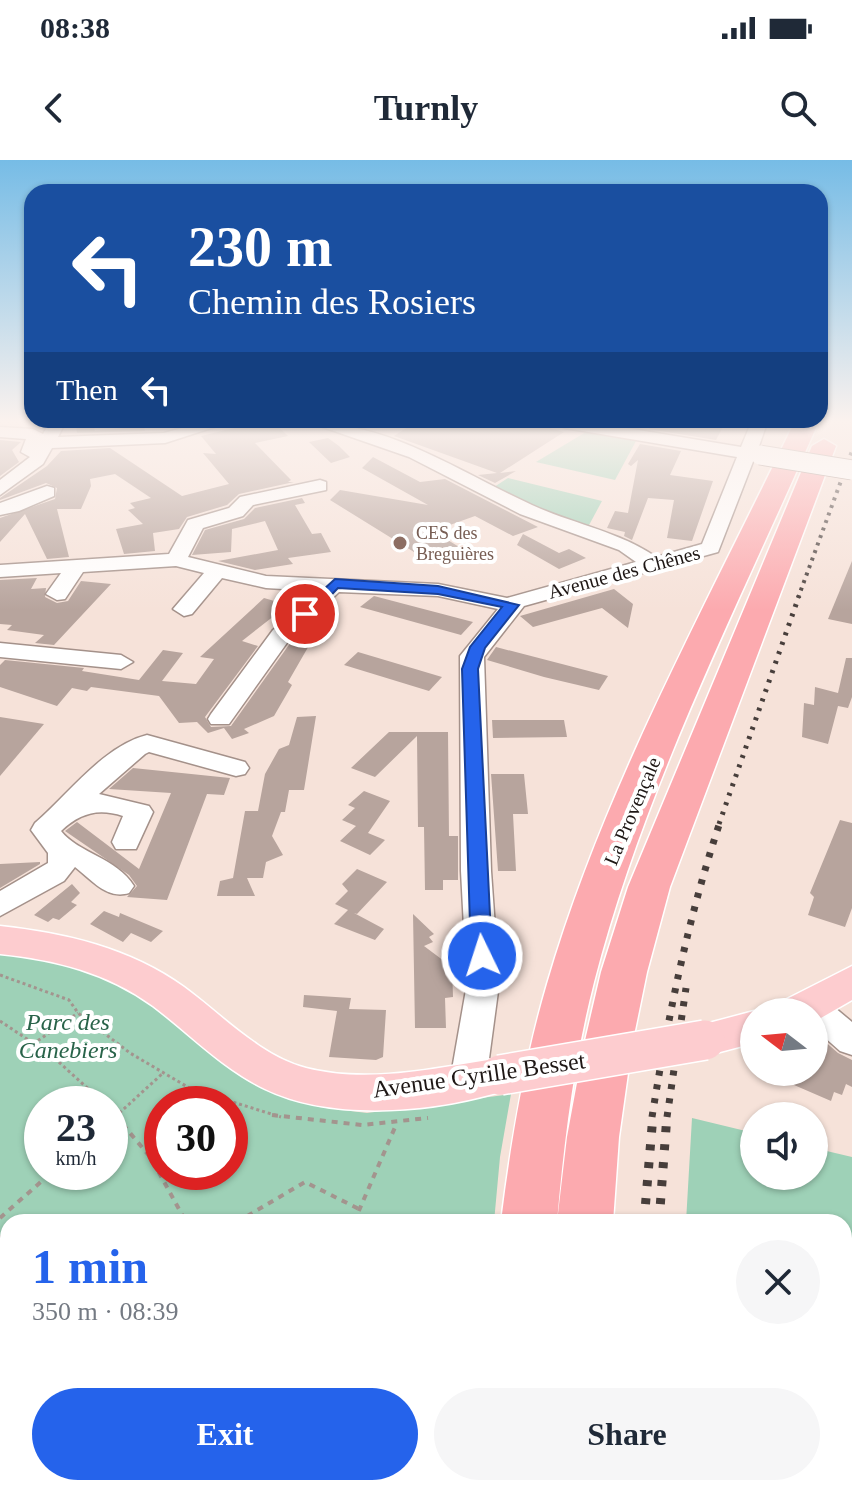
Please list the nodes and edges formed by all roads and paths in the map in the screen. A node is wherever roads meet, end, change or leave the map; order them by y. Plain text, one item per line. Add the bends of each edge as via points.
1 (478, 485) edge
2 (740, 485) edge
3 (778, 485) edge
4 (808, 485) edge
5 (320, 486) dead end
6 (47, 492) dead end
7 (0, 509) edge
8 (176, 560) junction
9 (654, 565) junction
10 (76, 567) junction
11 (0, 571) edge
12 (217, 571) junction
13 (335, 584) junction
14 (57, 594) dead end
15 (512, 605) junction
16 (184, 609) dead end
17 (0, 650) edge
18 (121, 662) dead end
19 (220, 719) dead end
20 (236, 768) dead end
21 (70, 808) junction
22 (126, 842) dead end
23 (62, 852) junction
24 (119, 886) dead end
25 (0, 905) edge
26 (0, 940) edge
27 (852, 981) edge
28 (823, 998) edge
29 (78, 1013) dead end
30 (0, 1021) edge
31 (828, 1025) edge
32 (740, 1031) edge
33 (852, 1041) edge
34 (33, 1044) junction
35 (162, 1074) dead end
36 (484, 1078) junction
37 (85, 1086) edge
38 (128, 1105) edge
39 (396, 1125) dead end
40 (128, 1129) edge
41 (32, 1190) edge
42 (359, 1209) junction
43 (5, 1214) edge
44 (182, 1214) edge
45 (251, 1214) edge
46 (357, 1214) edge
47 (530, 1214) edge
48 (586, 1214) edge

1 - 9 street via 597,540 631,548
2 - 9 street, Avenue des Chênes via 713,546
3 - 47 highway, La Provençale via 605,876 560,1026
4 - 48 highway, La Provençale via 649,887 608,1045
5 - 8 street via 247,501 236,512 195,524
6 - 7 street via 11,510
8 - 10 street
8 - 12 street
9 - 15 street, Avenue des Chênes
10 - 11 street
10 - 14 street
12 - 13 street via 266,582
12 - 16 street
13 - 15 street via 438,590
13 - 19 street via 281,635
15 - 36 street via 477,647 470,669
17 - 18 street
20 - 21 street via 147,743 135,747
21 - 22 street via 105,802 139,812
21 - 23 street via 45,830
23 - 24 street via 79,855
23 - 25 street via 62,865 54,874
26 - 36 main road, Avenue Cyrille Besset via 73,952 127,970 296,1084 357,1092
27 - 28 main road
29 - 34 path
30 - 34 path
31 - 33 street
32 - 36 main road, Avenue Cyrille Besset, bridge
34 - 37 path
35 - 38 path
39 - 42 path
40 - 44 path
41 - 43 path
42 - 45 path via 305,1182
42 - 46 path

